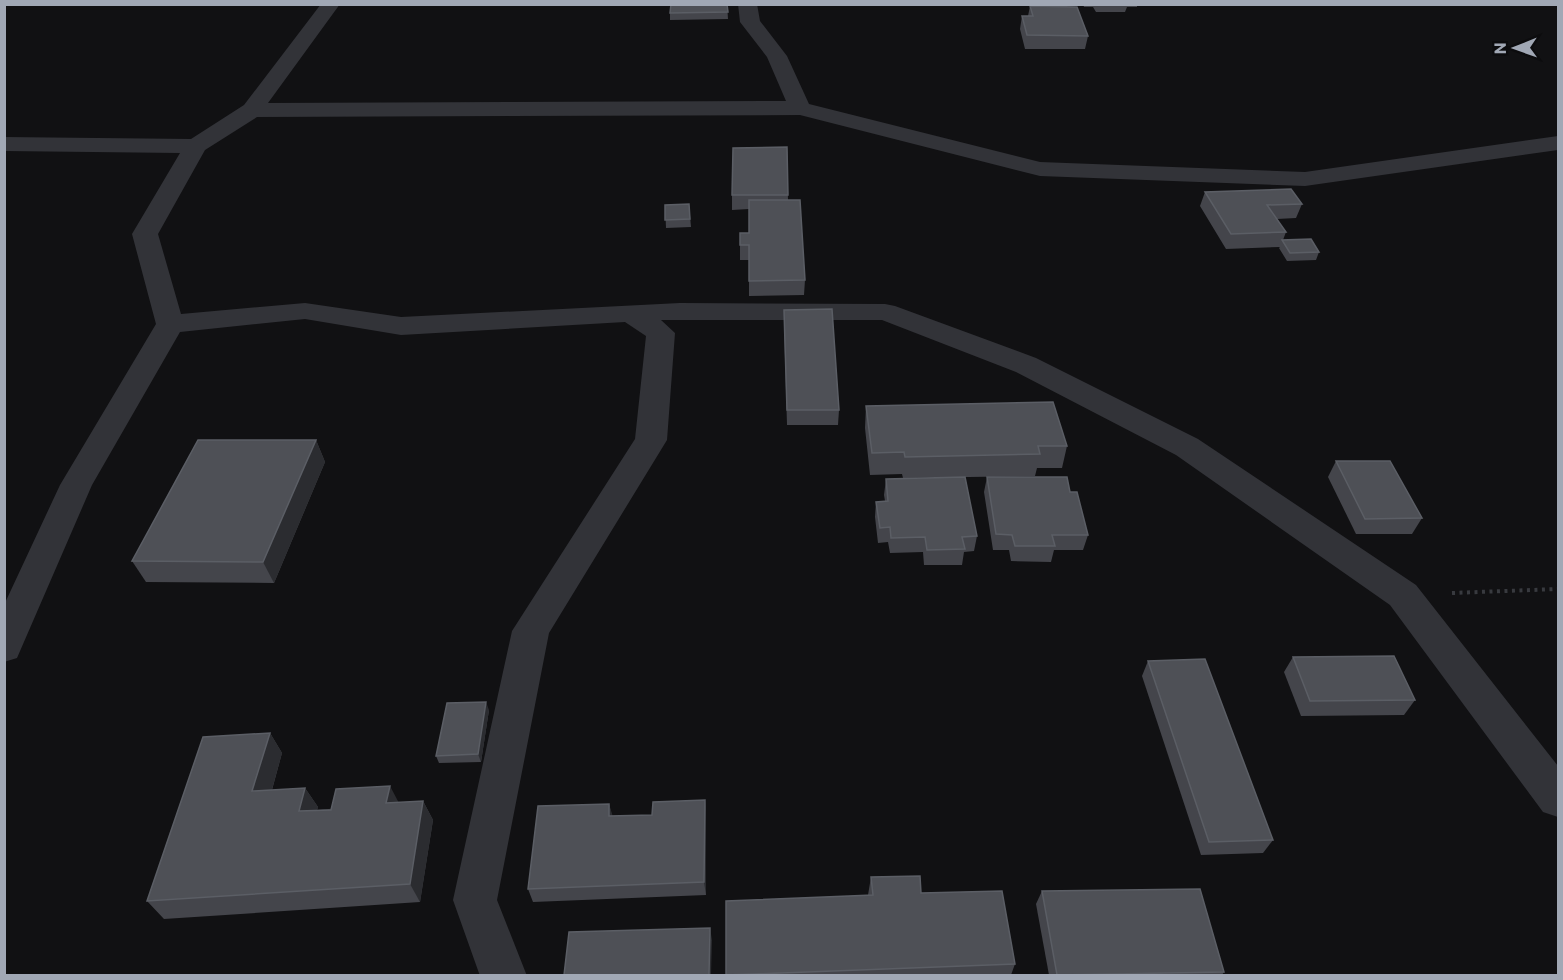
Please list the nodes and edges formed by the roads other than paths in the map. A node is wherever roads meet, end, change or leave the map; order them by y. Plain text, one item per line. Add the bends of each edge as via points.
1 (331, 4) edge
2 (747, 4) edge
3 (800, 108) junction
4 (252, 110) junction
5 (1558, 143) edge
6 (4, 144) edge
7 (196, 146) junction
8 (631, 313) junction
9 (170, 324) junction
10 (4, 647) edge
11 (1558, 798) edge
12 (504, 975) edge

1 - 4 street
2 - 3 street via 750,22 777,56
3 - 4 street
3 - 5 street via 1040,170 1305,179
4 - 7 street
6 - 7 street
7 - 9 street via 145,234
8 - 9 street via 401,326 305,311
8 - 11 street via 885,312 1026,365 1187,447 1403,595
8 - 12 street via 661,333 651,440 531,631 475,900
9 - 10 street via 76,485

